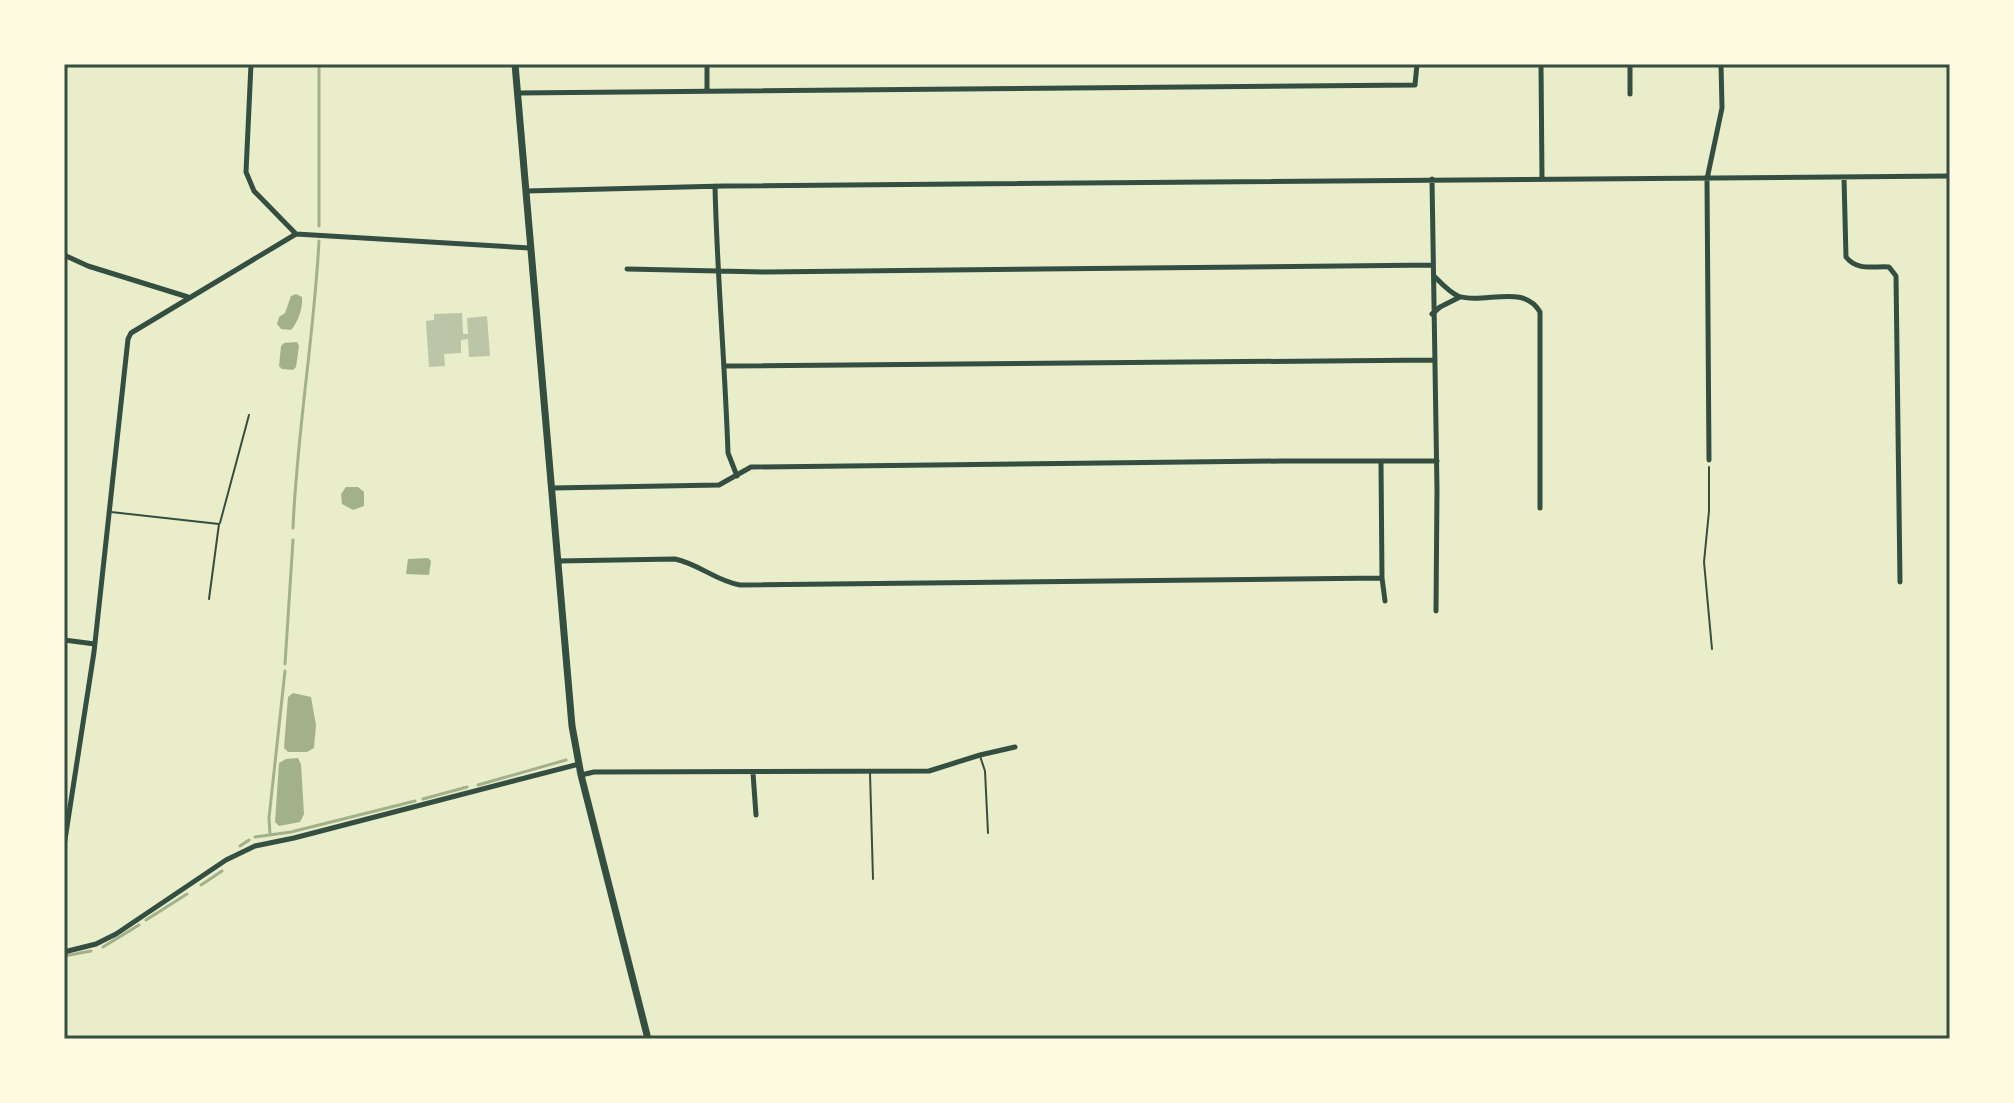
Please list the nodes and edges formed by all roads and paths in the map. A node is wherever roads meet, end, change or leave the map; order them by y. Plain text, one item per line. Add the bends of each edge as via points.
1 (251, 64) edge
2 (515, 64) edge
3 (707, 64) edge
4 (1417, 64) edge
5 (1541, 64) edge
6 (1630, 64) edge
7 (1721, 64) edge
8 (707, 89) junction
9 (517, 93) junction
10 (1630, 94) dead end
11 (1950, 176) edge
12 (1844, 178) junction
13 (1432, 179) junction
14 (1542, 179) junction
15 (1707, 179) junction
16 (715, 186) junction
17 (526, 191) junction
18 (296, 234) junction
19 (530, 248) junction
20 (64, 255) edge
21 (1433, 265) junction
22 (627, 269) dead end
23 (720, 272) junction
24 (1433, 275) junction
25 (189, 297) junction
26 (1461, 297) junction
27 (1432, 314) junction
28 (1433, 360) junction
29 (725, 366) junction
30 (249, 415) dead end
31 (1709, 460) joint
32 (1437, 461) junction
33 (1381, 463) junction
34 (737, 476) junction
35 (551, 488) junction
36 (1540, 508) dead end
37 (109, 512) junction
38 (219, 524) junction
39 (557, 561) junction
40 (1382, 578) junction
41 (1900, 582) dead end
42 (209, 599) dead end
43 (1385, 601) dead end
44 (1436, 611) dead end
45 (64, 640) edge
46 (95, 644) junction
47 (1712, 649) dead end
48 (1015, 747) dead end
49 (980, 755) junction
50 (579, 764) junction
51 (870, 772) junction
52 (753, 773) junction
53 (581, 775) junction
54 (756, 815) dead end
55 (988, 833) dead end
56 (64, 846) edge
57 (873, 879) dead end
58 (64, 952) edge
59 (648, 1039) edge

1 - 18 street via 246,172 254,191
2 - 9 main road
3 - 8 street
4 - 8 street via 1415,85
5 - 14 street
6 - 10 street
7 - 15 street via 1722,108
8 - 9 street
9 - 17 main road
11 - 12 street
12 - 15 street
12 - 41 street via 1844,252 1849,262 1889,267 1896,276
13 - 14 street
13 - 16 street
13 - 21 street
14 - 15 street
15 - 31 street
16 - 17 street
16 - 23 street
17 - 19 main road
18 - 19 street
18 - 25 street
19 - 35 main road
20 - 25 street
21 - 23 street
21 - 24 street
22 - 23 street
23 - 29 street
24 - 26 street
24 - 27 street
25 - 37 street via 128,339
26 - 27 street
26 - 36 street via 1525,297 1540,312
27 - 28 street
28 - 29 street
28 - 32 street
29 - 34 street via 728,453
30 - 38 lane
31 - 47 path via 1704,562
32 - 33 street
32 - 44 street
33 - 34 street via 751,467
33 - 40 street
34 - 35 street via 719,485
35 - 39 main road
37 - 38 lane
37 - 46 street
38 - 42 lane
39 - 40 street via 675,559 740,585
39 - 50 main road
40 - 43 street
45 - 46 street
46 - 56 street
48 - 49 street
49 - 51 street via 929,771
49 - 55 lane
50 - 53 main road
50 - 58 street via 255,846 116,934
51 - 52 street
51 - 57 lane
52 - 53 street
52 - 54 street
53 - 59 main road

